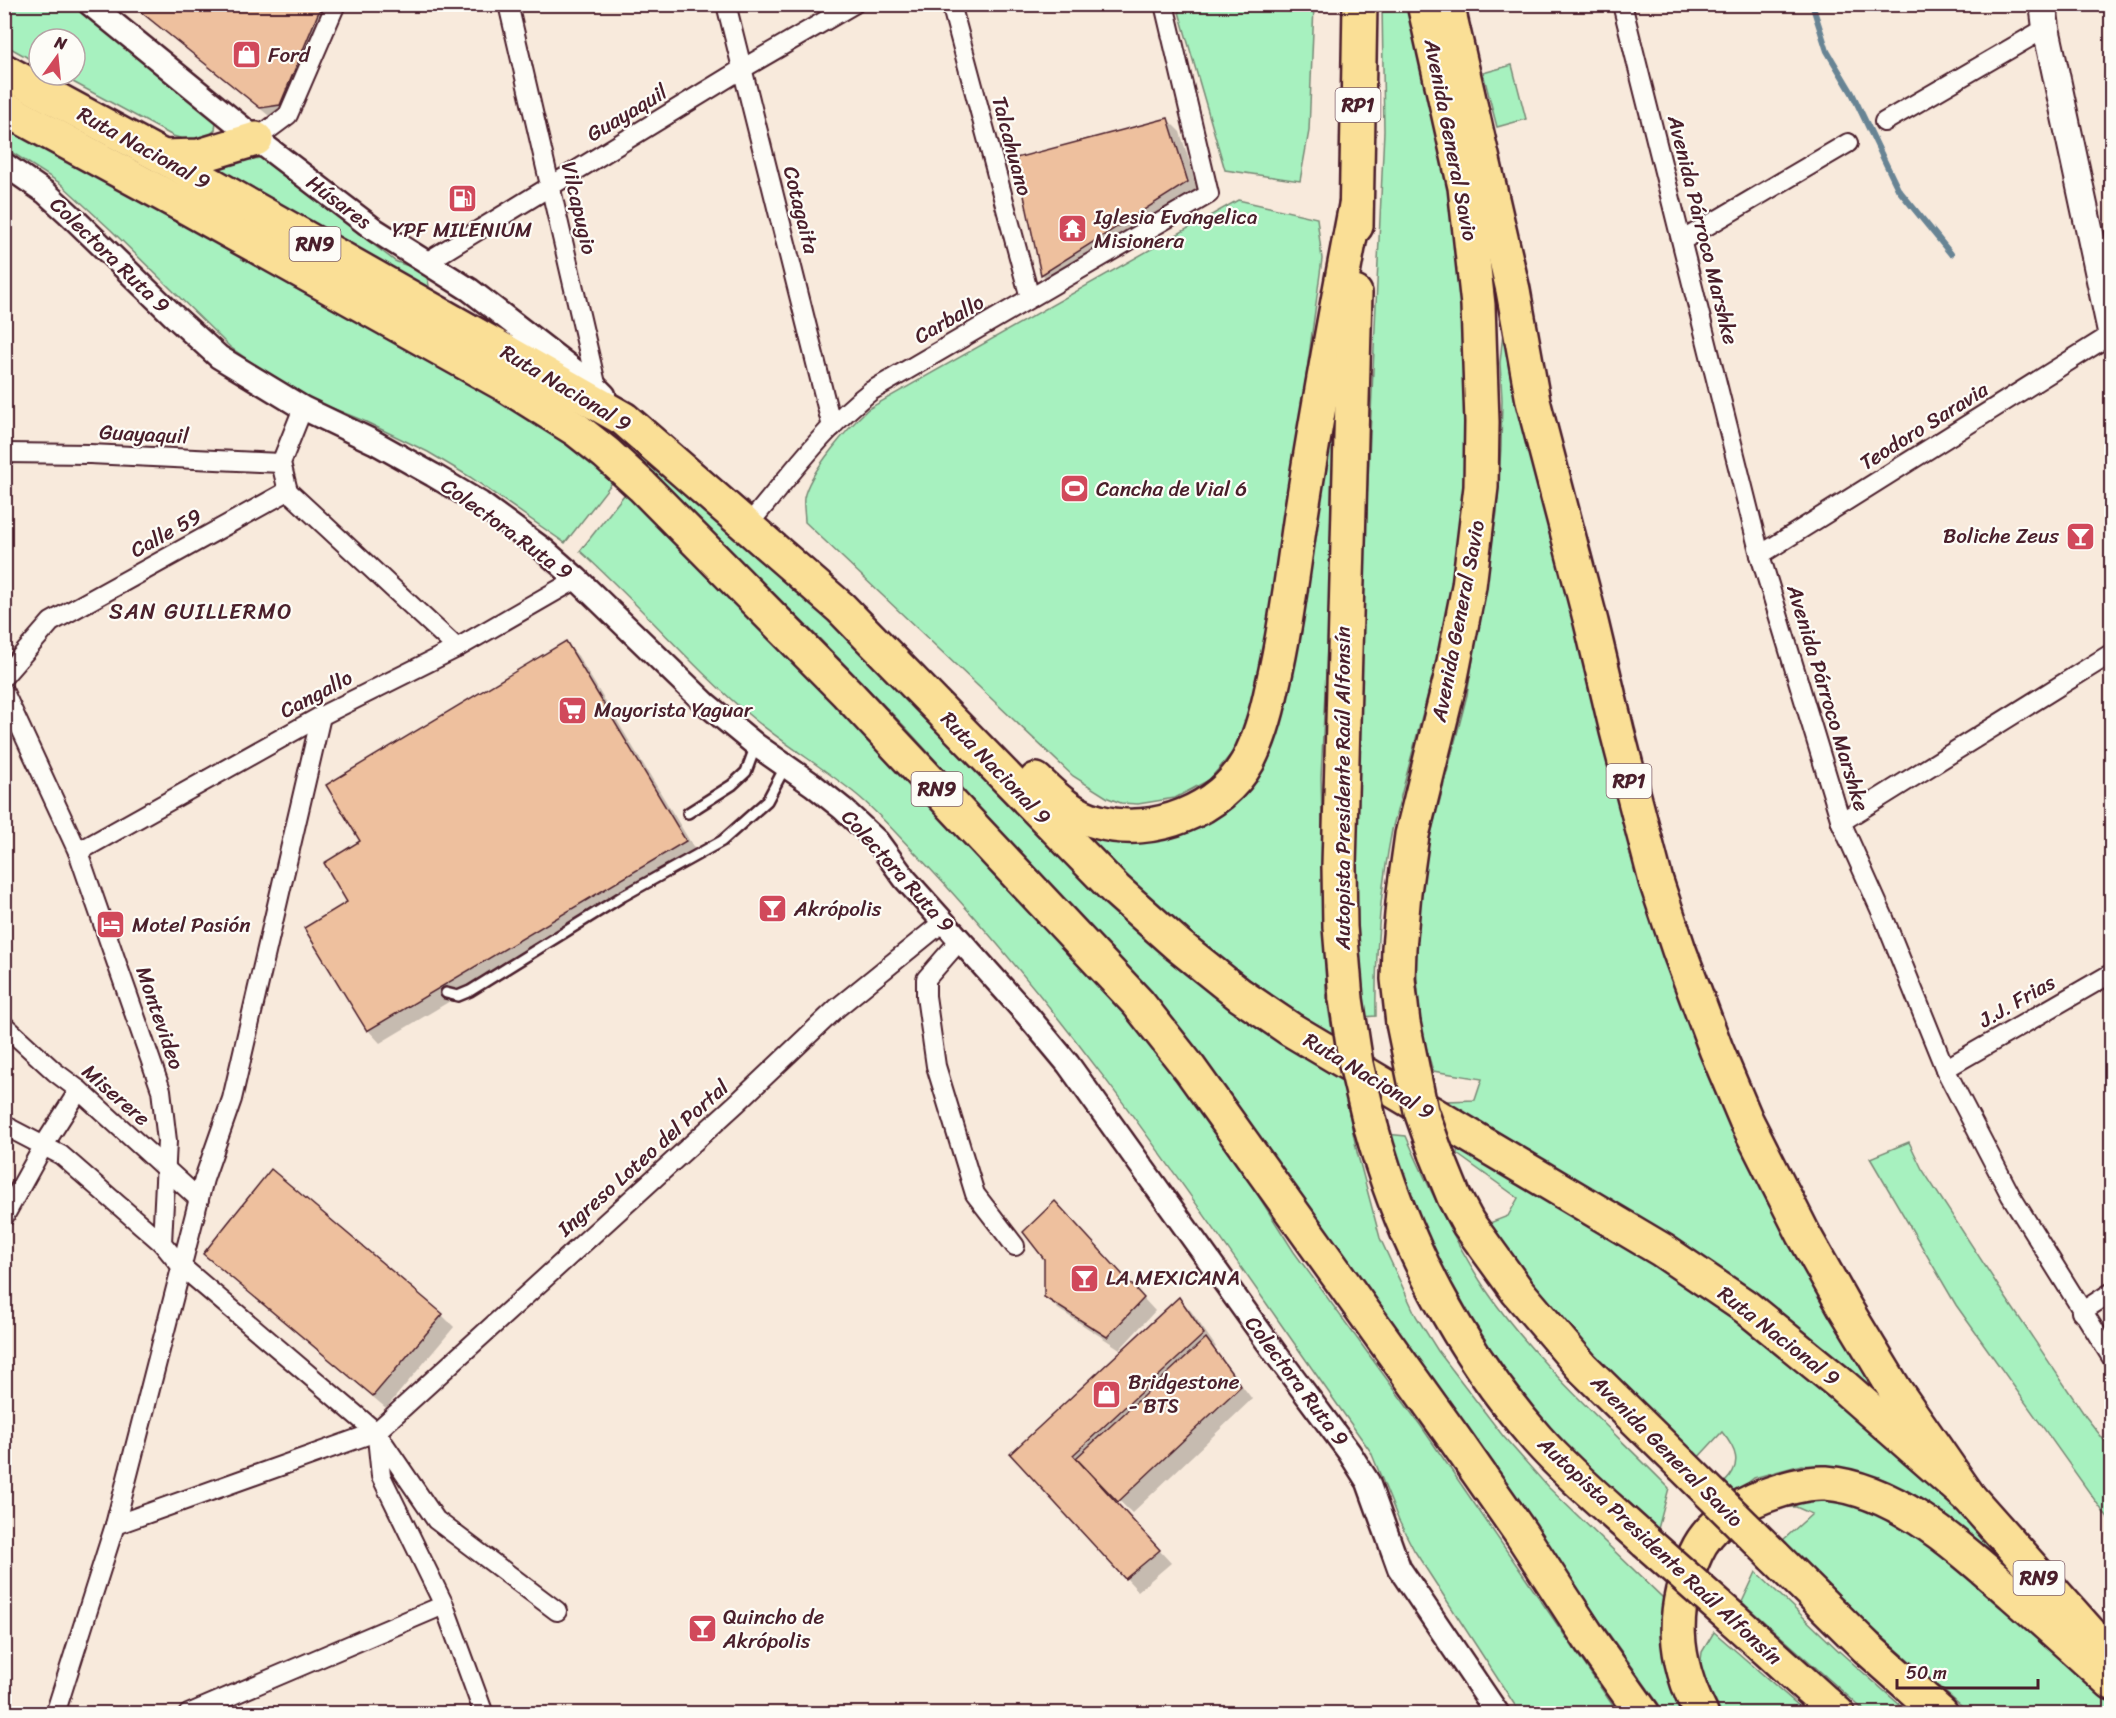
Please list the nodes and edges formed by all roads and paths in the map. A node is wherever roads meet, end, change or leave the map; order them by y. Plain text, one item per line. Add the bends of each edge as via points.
1 (90, 4) edge
2 (336, 4) edge
3 (508, 4) edge
4 (726, 4) edge
5 (854, 4) edge
6 (951, 4) edge
7 (1164, 4) edge
8 (1360, 4) edge
9 (1424, 4) edge
10 (1447, 4) edge
11 (1623, 4) edge
12 (2045, 16) edge
13 (742, 69) junction
14 (4, 71) edge
15 (4, 108) edge
16 (1884, 122) dead end
17 (256, 139) junction
18 (1848, 143) dead end
19 (163, 157) junction
20 (4, 164) edge
21 (551, 185) junction
22 (1356, 205) junction
23 (1683, 240) junction
24 (425, 263) junction
25 (1030, 298) junction
26 (2111, 335) edge
27 (597, 388) junction
28 (303, 408) junction
29 (624, 419) junction
30 (832, 427) junction
31 (4, 453) edge
32 (281, 463) junction
33 (288, 491) junction
34 (747, 526) junction
35 (1760, 555) junction
36 (577, 579) junction
37 (841, 608) junction
38 (457, 648) junction
39 (2112, 653) edge
40 (4, 676) edge
41 (4, 692) edge
42 (321, 716) junction
43 (756, 745) junction
44 (786, 766) junction
45 (688, 813) dead end
46 (1841, 822) junction
47 (78, 852) junction
48 (943, 922) junction
49 (960, 940) junction
50 (2112, 973) edge
51 (446, 993) dead end
52 (4, 1025) edge
53 (1945, 1069) junction
54 (79, 1090) junction
55 (4, 1123) edge
56 (44, 1145) junction
57 (166, 1169) junction
58 (199, 1199) junction
59 (4, 1217) edge
60 (162, 1243) junction
61 (1015, 1246) dead end
62 (181, 1266) junction
63 (2112, 1292) edge
64 (2081, 1312) junction
65 (2112, 1358) edge
66 (376, 1432) junction
67 (1969, 1497) junction
68 (115, 1525) junction
69 (444, 1605) junction
70 (557, 1611) dead end
71 (1591, 1641) junction
72 (2112, 1658) edge
73 (2112, 1683) edge
74 (1832, 1710) edge
75 (55, 1713) edge
76 (189, 1713) edge
77 (484, 1713) edge
78 (1498, 1713) edge
79 (1631, 1713) edge
80 (1643, 1713) edge
81 (1701, 1713) edge
82 (1941, 1713) edge

1 - 17 street, Húsares
2 - 17 street via 288,115
3 - 21 street, Vilcapugio
4 - 13 street, Cotagaita
5 - 13 street, Guayaquil
6 - 25 street, Talcahuano
7 - 25 street, Carballo via 1209,194
8 - 22 highway, RP1
9 - 82 highway, Avenida General Savio, bridge via 1465,187 1479,305 1482,422 1481,487 1469,586 1412,835 1399,948 1403,1023 1421,1111 1468,1223 1518,1292 1582,1367 1867,1648
10 - 67 highway, RP1 via 1513,290 1533,400 1656,881 1679,950 1746,1119 1804,1235 1895,1390
11 - 23 street, Avenida Párroco Marshke
12 - 16 street
12 - 26 main road
13 - 21 street, Guayaquil
13 - 30 street, Cotagaita
14 - 19 highway, Ruta Nacional 9 / RN9
15 - 71 highway, Ruta Nacional 9 / RN9 via 502,382 577,430 642,486 847,693 1138,1004 1190,1069 1454,1438
17 - 19 highway via 199,156
17 - 24 street, Húsares
18 - 23 street
19 - 29 highway, Ruta Nacional 9 / RN9
20 - 28 street, Colectora Ruta 9 via 46,193 219,357
21 - 24 street, Guayaquil
21 - 27 street, Vilcapugio
22 - 37 highway via 1321,385 1269,702 1249,760 1218,796 1178,818 1136,827 1099,822 1068,809 915,660 881,630
22 - 74 highway, Autopista Presidente Raúl Alfonsín, bridge via 1340,927 1356,1064 1386,1177 1414,1248 1456,1325 1536,1438
23 - 35 street, Avenida Párroco Marshke
24 - 27 street, Húsares via 470,290
25 - 30 street, Carballo via 881,384
26 - 35 street, Teodoro Saravia
27 - 29 street, Húsares
28 - 32 street
28 - 36 street, Colectora Ruta 9 via 374,442 480,503
29 - 34 highway, Ruta Nacional 9 / RN9
30 - 34 street, Carballo
31 - 32 street, Guayaquil
32 - 33 street
33 - 38 street
33 - 40 street, Calle 59 via 51,622
34 - 37 highway, Ruta Nacional 9 / RN9
35 - 46 street, Avenida Párroco Marshke
36 - 38 street, Cangallo
36 - 43 street, Colectora Ruta 9 via 706,704
37 - 67 highway, Ruta Nacional 9 / RN9 via 1116,890 1232,988 1335,1057 1632,1232 1746,1307 1844,1386
38 - 42 street, Cangallo
39 - 46 street
41 - 47 street, Montevideo
42 - 47 street, Cangallo
42 - 58 street via 232,1099
43 - 44 street, Colectora Ruta 9
43 - 45 lane via 746,772
44 - 48 street, Colectora Ruta 9 via 843,809 877,841
44 - 51 lane via 767,801 722,841 623,896 470,991 458,996
46 - 53 street, Avenida Párroco Marshke
47 - 57 street, Montevideo via 161,1090
48 - 49 street, Colectora Ruta 9
48 - 66 street, Ingreso Loteo del Portal via 837,1008
49 - 61 street via 926,979 936,1066 975,1194
49 - 78 street, Colectora Ruta 9 via 1068,1064 1350,1452 1368,1482 1399,1568
50 - 53 street, J.J. Frias
52 - 54 street, Miserere
53 - 64 street, Avenida Párroco Marshke via 2011,1196
54 - 56 street
54 - 57 street, Miserere
55 - 56 street
56 - 59 street
56 - 60 street via 61,1155
57 - 58 street, Miserere
57 - 60 street, Montevideo
58 - 62 street
60 - 62 street
62 - 66 street
62 - 68 street
63 - 64 street
64 - 65 street, Avenida Párroco Marshke
66 - 68 street
66 - 69 street via 381,1476
66 - 70 street via 436,1520
67 - 72 highway, RN9
68 - 75 street
69 - 76 street
69 - 77 street
71 - 79 highway
71 - 80 highway, Ruta Nacional 9 / RN9
73 - 81 highway via 1983,1569 1920,1520 1862,1491 1826,1483 1806,1484 1757,1498 1738,1509 1709,1532 1695,1555 1683,1589 1677,1631 1682,1667

